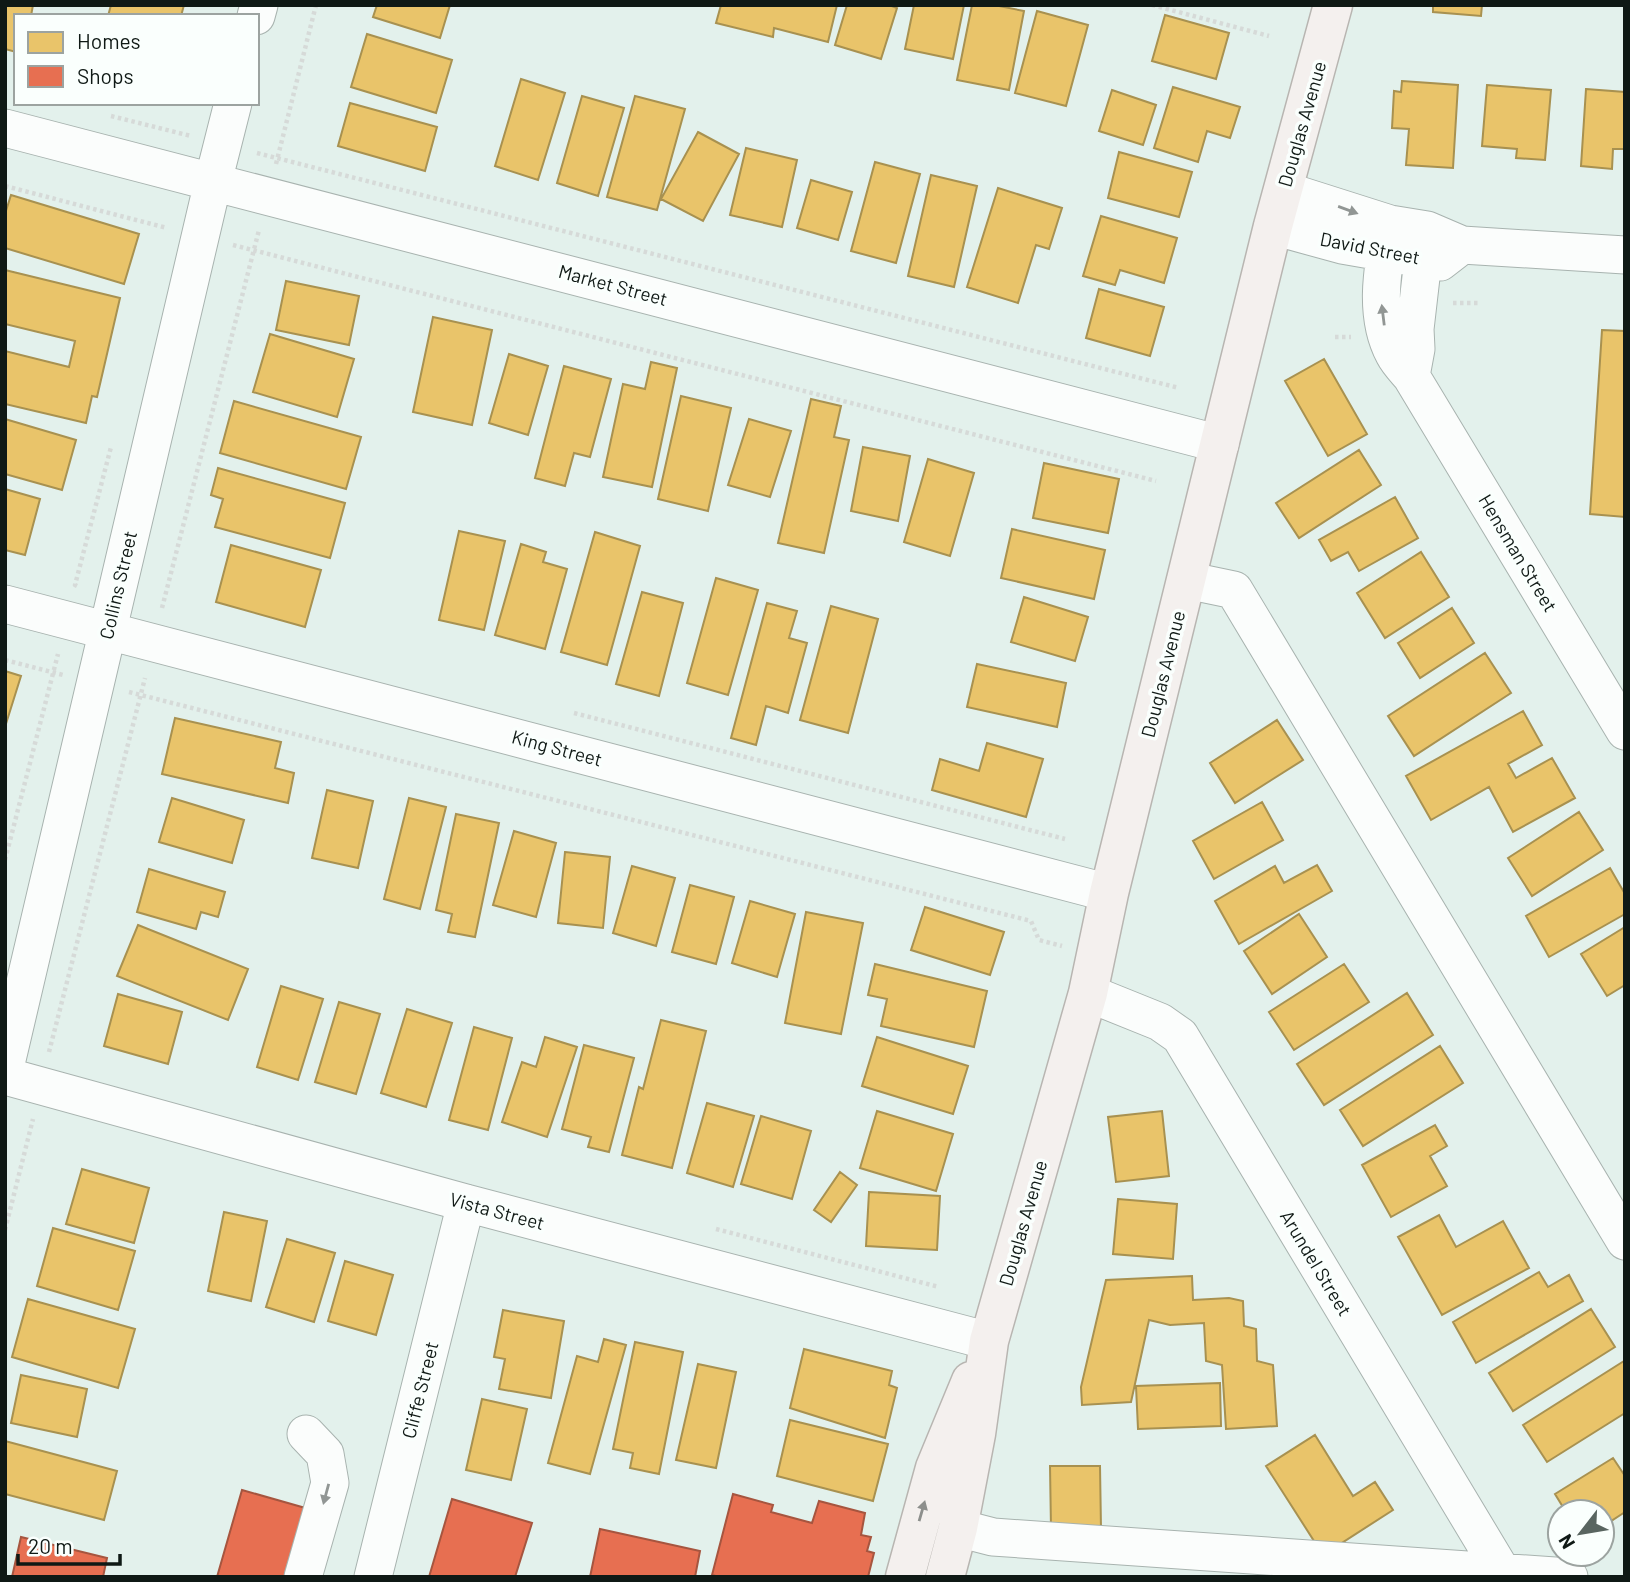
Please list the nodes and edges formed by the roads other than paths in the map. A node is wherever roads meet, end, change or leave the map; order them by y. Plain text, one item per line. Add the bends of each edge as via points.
1 (1333, 5) edge
2 (231, 105) edge
3 (5, 128) edge
4 (197, 178) junction
5 (1283, 190) junction
6 (1273, 226) junction
7 (1387, 239) junction
8 (1426, 245) junction
9 (1625, 255) edge
10 (1411, 376) junction
11 (1220, 444) junction
12 (1186, 580) junction
13 (5, 604) edge
14 (112, 613) junction
15 (1625, 731) edge
16 (1109, 893) junction
17 (1088, 993) junction
18 (5, 1068) edge
19 (5, 1076) edge
20 (466, 1203) junction
21 (1625, 1241) edge
22 (989, 1341) junction
23 (306, 1434) dead end
24 (958, 1528) junction
25 (1504, 1575) edge
26 (303, 1577) edge
27 (373, 1577) edge
28 (905, 1577) edge
29 (944, 1577) edge
30 (1569, 1577) edge

1 - 5 main road, Douglas Avenue
2 - 4 street, Collins Street via 203,135
3 - 4 street, Market Street
4 - 11 street, Market Street
4 - 14 street, Collins Street
5 - 6 main road, Douglas Avenue
5 -> 7 street, David Street
6 - 7 street, David Street via 1322,240
6 - 11 main road, Douglas Avenue
7 - 8 street, David Street
10 -> 7 street, Hensman Street via 1395,355 1381,310
8 - 9 street, David Street
8 - 10 street
10 - 15 street, Hensman Street
11 - 12 main road, Douglas Avenue
12 - 16 main road, Douglas Avenue
12 - 21 street via 1234,590
13 - 14 street, King Street via 71,602
14 - 16 street, King Street
14 - 18 street, Collins Street
16 - 17 main road, Douglas Avenue
17 - 22 main road, Douglas Avenue
17 - 25 street, Arundel Street via 1160,1022 1180,1037
19 - 20 street, Vista Street
20 - 22 street, Vista Street
20 - 27 street, Cliffe Street
22 - 24 main road, Douglas Avenue
28 -> 22 main road, Douglas Avenue via 934,1468
23 -> 26 street via 326,1454 330,1483
24 - 25 street via 993,1537
24 - 29 main road, Douglas Avenue
25 - 30 street

